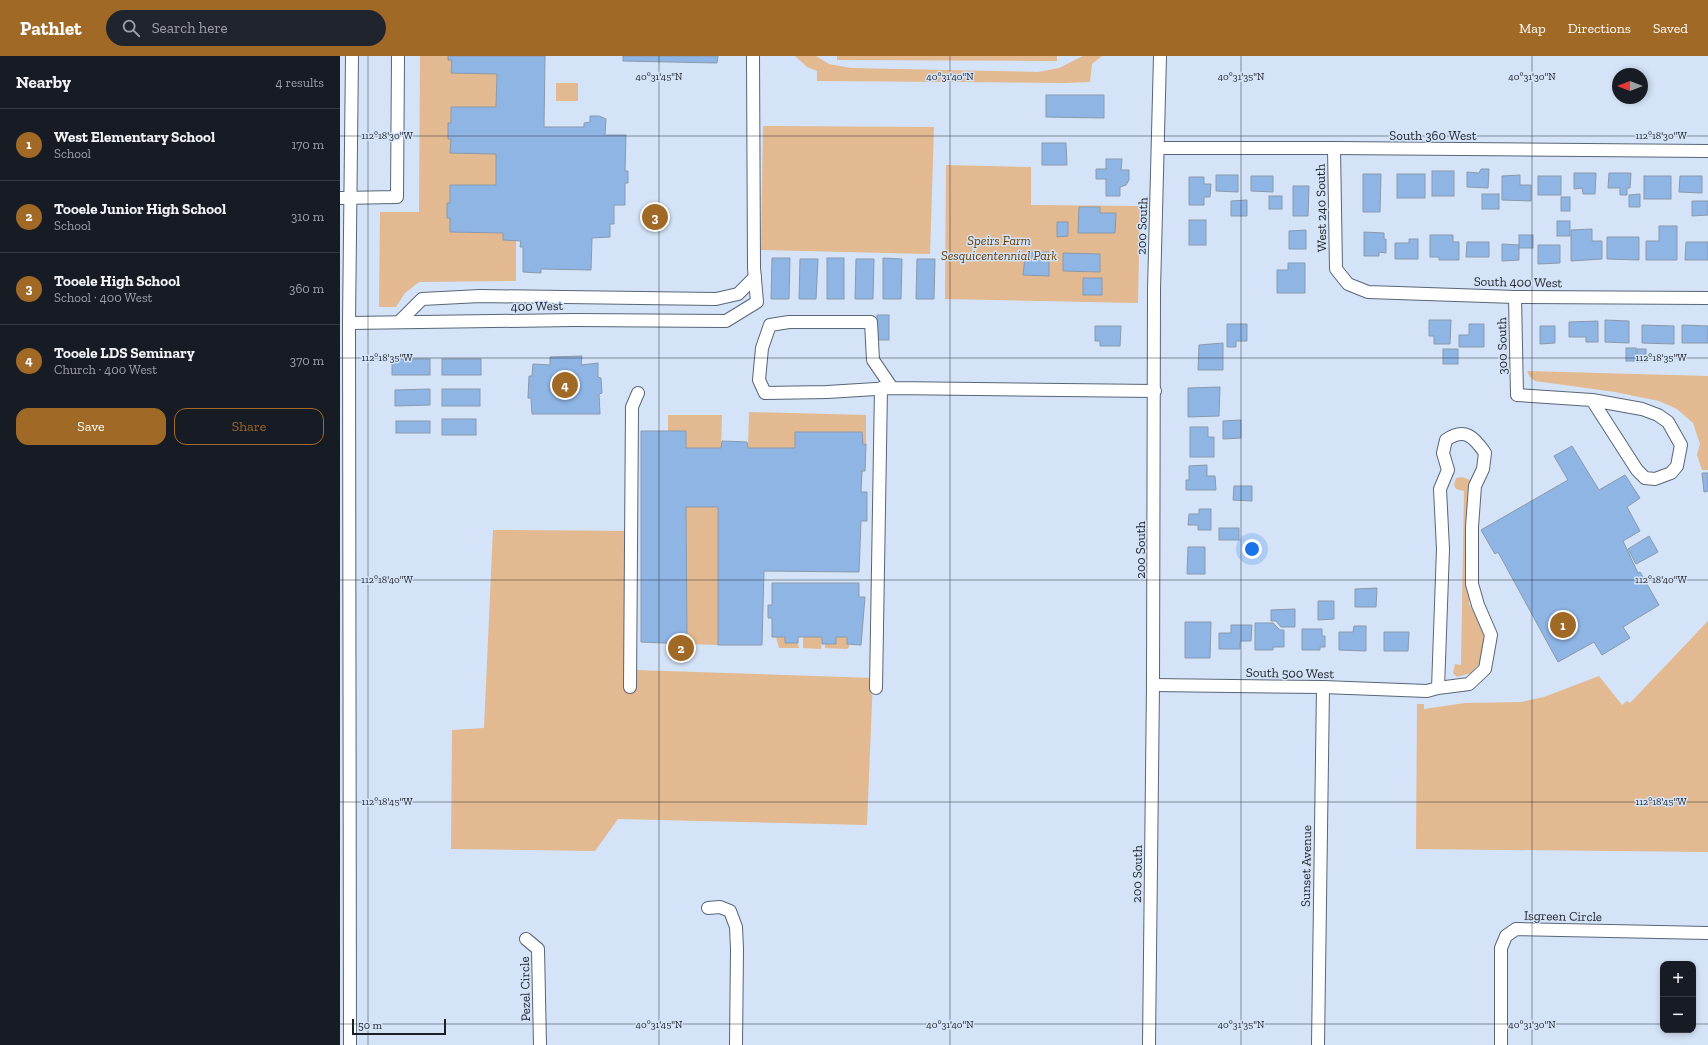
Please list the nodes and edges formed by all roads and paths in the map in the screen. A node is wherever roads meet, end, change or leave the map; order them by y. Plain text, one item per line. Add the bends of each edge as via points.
1 (352, 56) edge
2 (398, 56) edge
3 (753, 56) edge
4 (1160, 56) edge
5 (1158, 148) junction
6 (1334, 148) junction
7 (1708, 151) edge
8 (346, 198) edge
9 (1336, 269) joint
10 (755, 277) junction
11 (1515, 297) junction
12 (1708, 298) edge
13 (400, 321) junction
14 (349, 323) junction
15 (887, 388) junction
16 (1155, 391) junction
17 (638, 393) dead end
18 (1592, 400) junction
19 (1153, 685) junction
20 (630, 687) dead end
21 (1323, 687) junction
22 (876, 688) dead end
23 (1433, 689) junction
24 (708, 908) dead end
25 (1708, 933) edge
26 (526, 939) dead end
27 (350, 1045) edge
28 (540, 1045) edge
29 (736, 1045) edge
30 (1149, 1045) edge
31 (1318, 1045) edge
32 (1500, 1045) edge

1 - 8 street
2 - 8 street via 397,197
3 - 10 street
4 - 5 street, 200 South
5 - 6 street, South 360 West
5 - 16 street, 200 South via 1154,290
6 - 7 street, South 360 West
6 - 9 street, West 240 South
8 - 14 street
9 - 11 street, South 400 West via 1348,284 1368,292
10 - 13 street via 738,294 716,299 480,296 422,299
10 - 13 street, 400 West via 757,302 726,321
11 - 12 street, South 400 West
11 - 18 street, 300 South via 1517,395
13 - 14 street, 400 West
14 - 27 street
15 - 15 street via 765,393 759,380 762,348 770,325 789,322 870,322 873,360
15 - 16 street
15 - 22 street
16 - 19 street, 200 South
17 - 20 street via 632,407
18 - 18 street via 1642,409 1668,422 1681,445 1677,466 1665,476 1656,479 1645,478 1637,470
19 - 21 street, South 500 West
19 - 30 street, 200 South
21 - 23 street, South 500 West
21 - 31 street, Sunset Avenue
23 - 23 street, South 500 West via 1443,549 1440,489 1448,470 1443,453 1446,440 1463,433 1476,440 1485,453 1483,469 1475,486 1472,584 1491,636 1485,669 1469,684
24 - 29 street via 720,907 730,911 736,927
25 - 32 street, Isgreen Circle via 1516,929 1506,936 1502,948
26 - 28 street, Pezel Circle via 538,949

